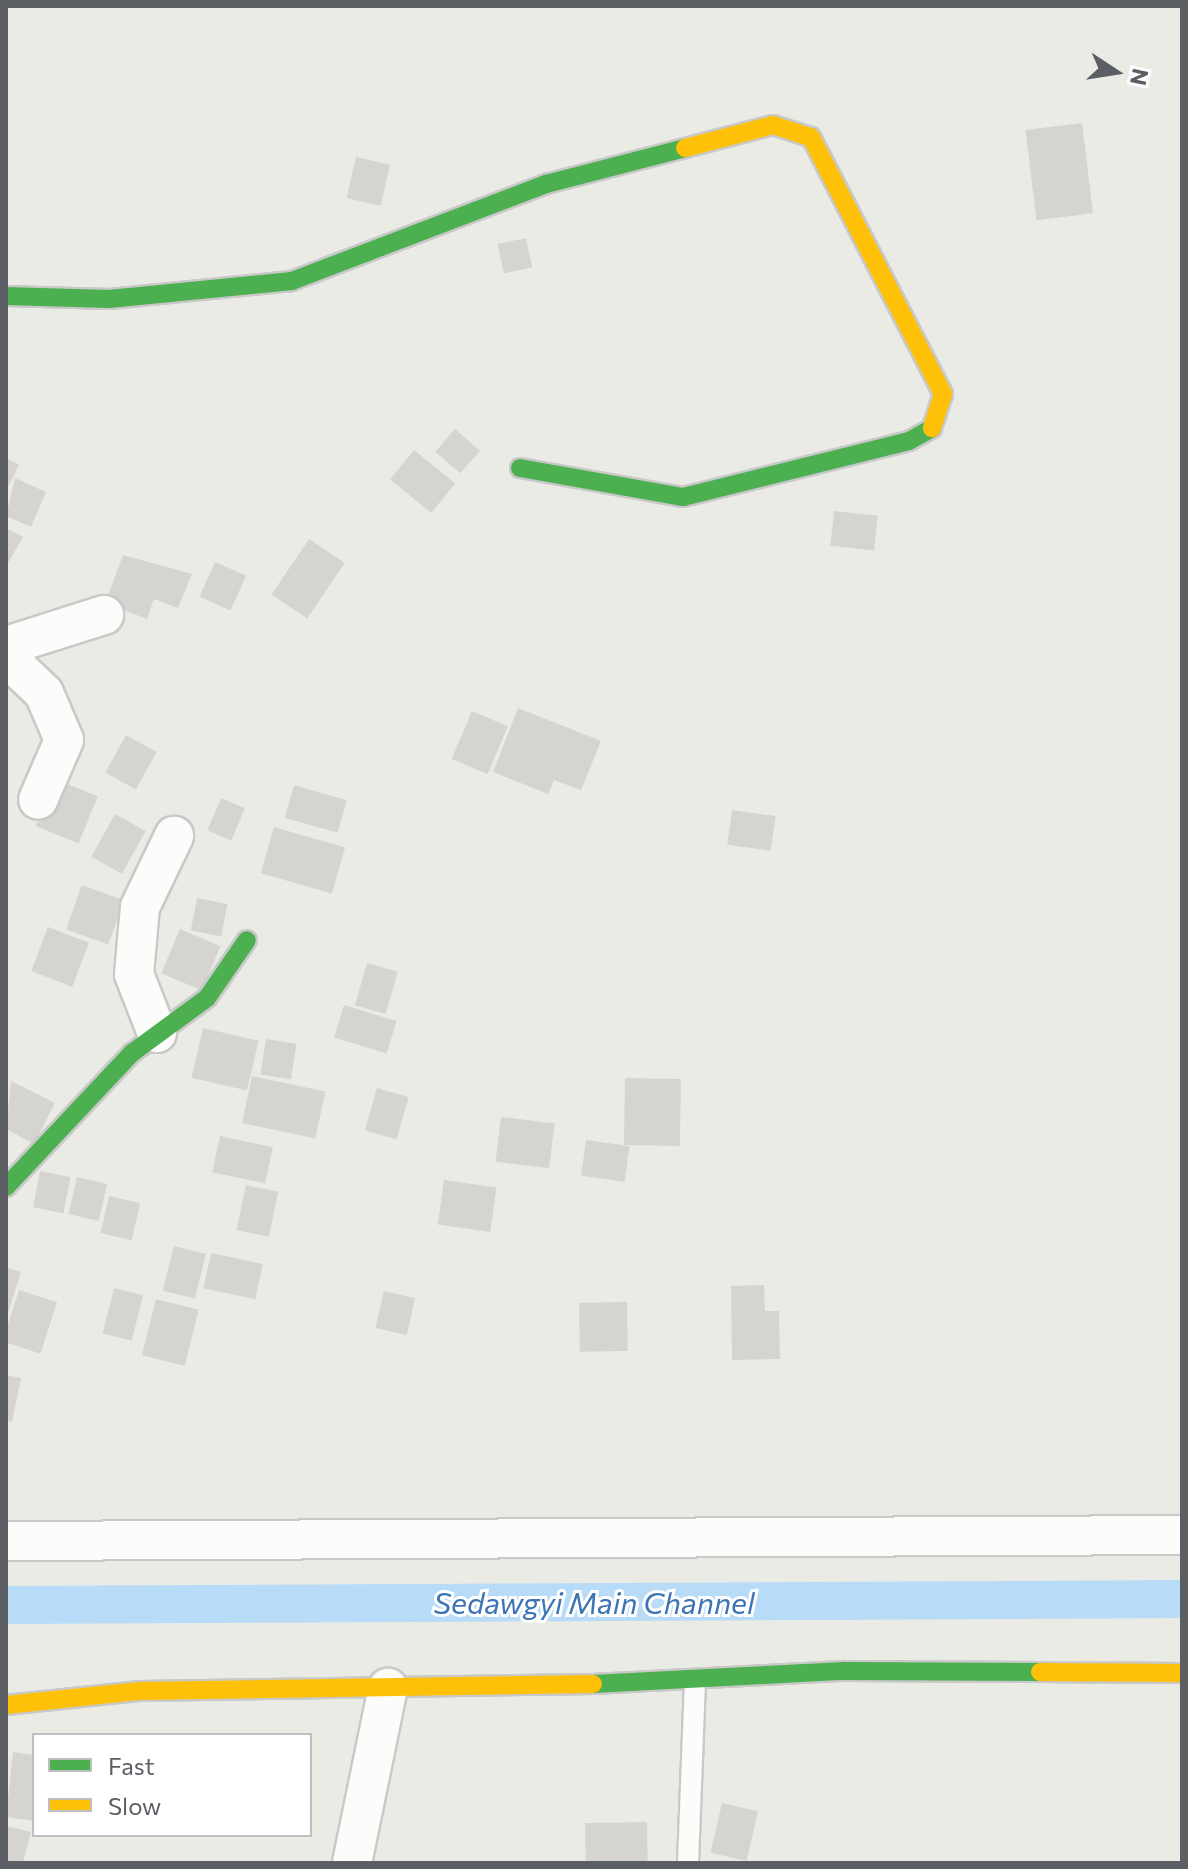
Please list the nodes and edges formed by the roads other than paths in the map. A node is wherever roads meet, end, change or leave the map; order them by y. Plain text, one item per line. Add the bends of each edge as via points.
1 (6, 296) edge
2 (520, 468) dead end
3 (104, 615) dead end
4 (6, 646) edge
5 (6, 657) edge
6 (38, 800) dead end
7 (174, 836) dead end
8 (247, 940) dead end
9 (157, 1033) junction
10 (6, 1187) edge
11 (1182, 1535) edge
12 (6, 1541) edge
13 (1182, 1673) edge
14 (695, 1683) junction
15 (388, 1688) junction
16 (6, 1705) edge
17 (352, 1863) edge
18 (688, 1863) edge

1 - 2 street via 109,299 292,281 546,184 773,125 811,137 943,394 939,424 909,441 683,497
3 - 4 street
5 - 6 street via 44,693 64,740
7 - 9 street via 140,907 134,974
8 - 9 street via 207,998
9 - 10 street
11 - 12 street
13 - 14 street via 844,1671
14 - 15 street
14 - 18 lane
15 - 16 street via 140,1691
15 - 17 street

